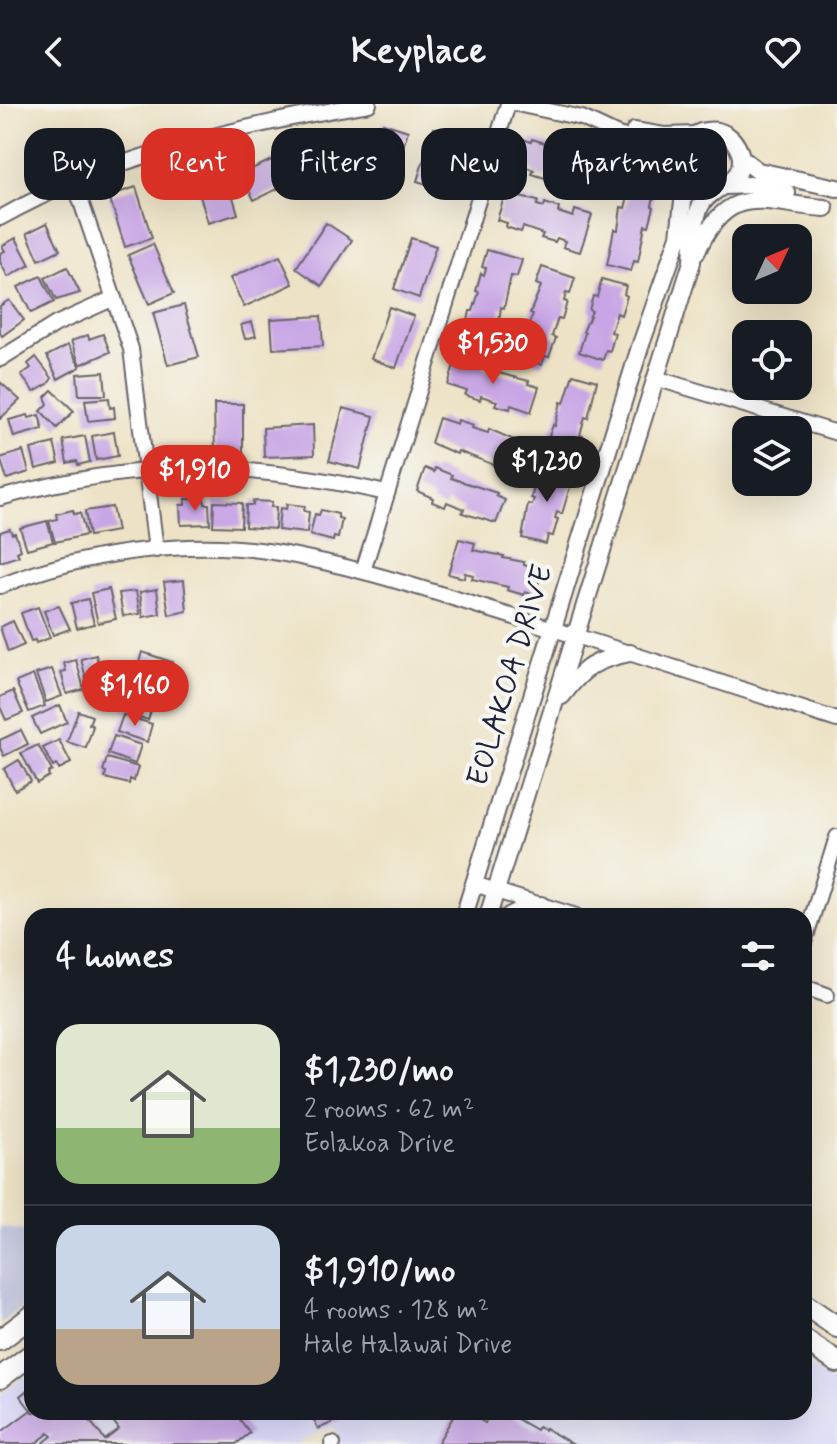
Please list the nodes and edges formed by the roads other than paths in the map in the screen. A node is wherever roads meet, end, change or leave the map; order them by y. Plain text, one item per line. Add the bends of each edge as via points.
1 (369, 104) edge
2 (508, 104) edge
3 (517, 104) edge
4 (595, 123) junction
5 (605, 128) edge
6 (631, 128) edge
7 (727, 136) edge
8 (741, 158) junction
9 (125, 162) edge
10 (727, 184) edge
11 (727, 187) edge
12 (837, 188) edge
13 (33, 200) edge
14 (80, 200) edge
15 (682, 200) edge
16 (704, 200) edge
17 (831, 210) edge
18 (0, 218) edge
19 (692, 262) junction
20 (114, 298) junction
21 (640, 347) junction
22 (0, 359) edge
23 (655, 378) junction
24 (625, 397) junction
25 (837, 433) edge
26 (146, 469) junction
27 (386, 493) junction
28 (0, 498) edge
29 (156, 550) junction
30 (363, 571) junction
31 (0, 586) edge
32 (553, 629) junction
33 (575, 636) junction
34 (630, 653) junction
35 (554, 707) junction
36 (837, 720) edge
37 (837, 837) edge
38 (474, 884) junction
39 (496, 891) junction
40 (541, 905) junction
41 (466, 908) edge
42 (491, 908) edge
43 (524, 908) edge
44 (551, 908) edge
45 (812, 917) edge
46 (812, 990) edge
47 (827, 995) dead end
48 (812, 1310) edge
49 (24, 1322) edge
50 (837, 1327) edge
51 (0, 1340) edge
52 (812, 1345) edge
53 (24, 1360) edge
54 (837, 1362) edge
55 (0, 1378) edge

1 - 9 street
2 - 27 street
3 - 4 street
4 - 5 street
4 - 6 street
7 - 8 street
8 - 10 street via 736,177
8 - 12 street via 758,171
11 - 17 street via 775,189
13 - 18 street
14 - 20 street
15 - 21 street, EOLAKOA DRIVE via 679,236
16 - 19 street, EOLAKOA DRIVE
17 - 19 street via 772,199 745,202 714,222
19 - 23 street, EOLAKOA DRIVE
20 - 22 street via 56,324
20 - 26 street via 131,349
21 - 23 street via 645,368
21 - 24 street, EOLAKOA DRIVE
23 - 24 street via 638,384
23 - 25 street
23 - 33 street, EOLAKOA DRIVE
24 - 32 street, EOLAKOA DRIVE
26 - 27 street via 299,475
26 - 28 street
26 - 29 street
27 - 30 street
29 - 30 street via 271,552
29 - 31 street via 60,567
30 - 32 street
32 - 33 street
32 - 38 street, EOLAKOA DRIVE
33 - 34 street
33 - 35 street, EOLAKOA DRIVE
34 - 35 street via 588,666
34 - 36 street
35 - 39 street, EOLAKOA DRIVE
37 - 45 street
38 - 39 street
38 - 41 street, EOLAKOA DRIVE
39 - 40 street
39 - 42 street, EOLAKOA DRIVE
40 - 43 street
40 - 44 street
46 - 47 street
48 - 50 main road
49 - 51 main road
52 - 54 main road
53 - 55 main road

